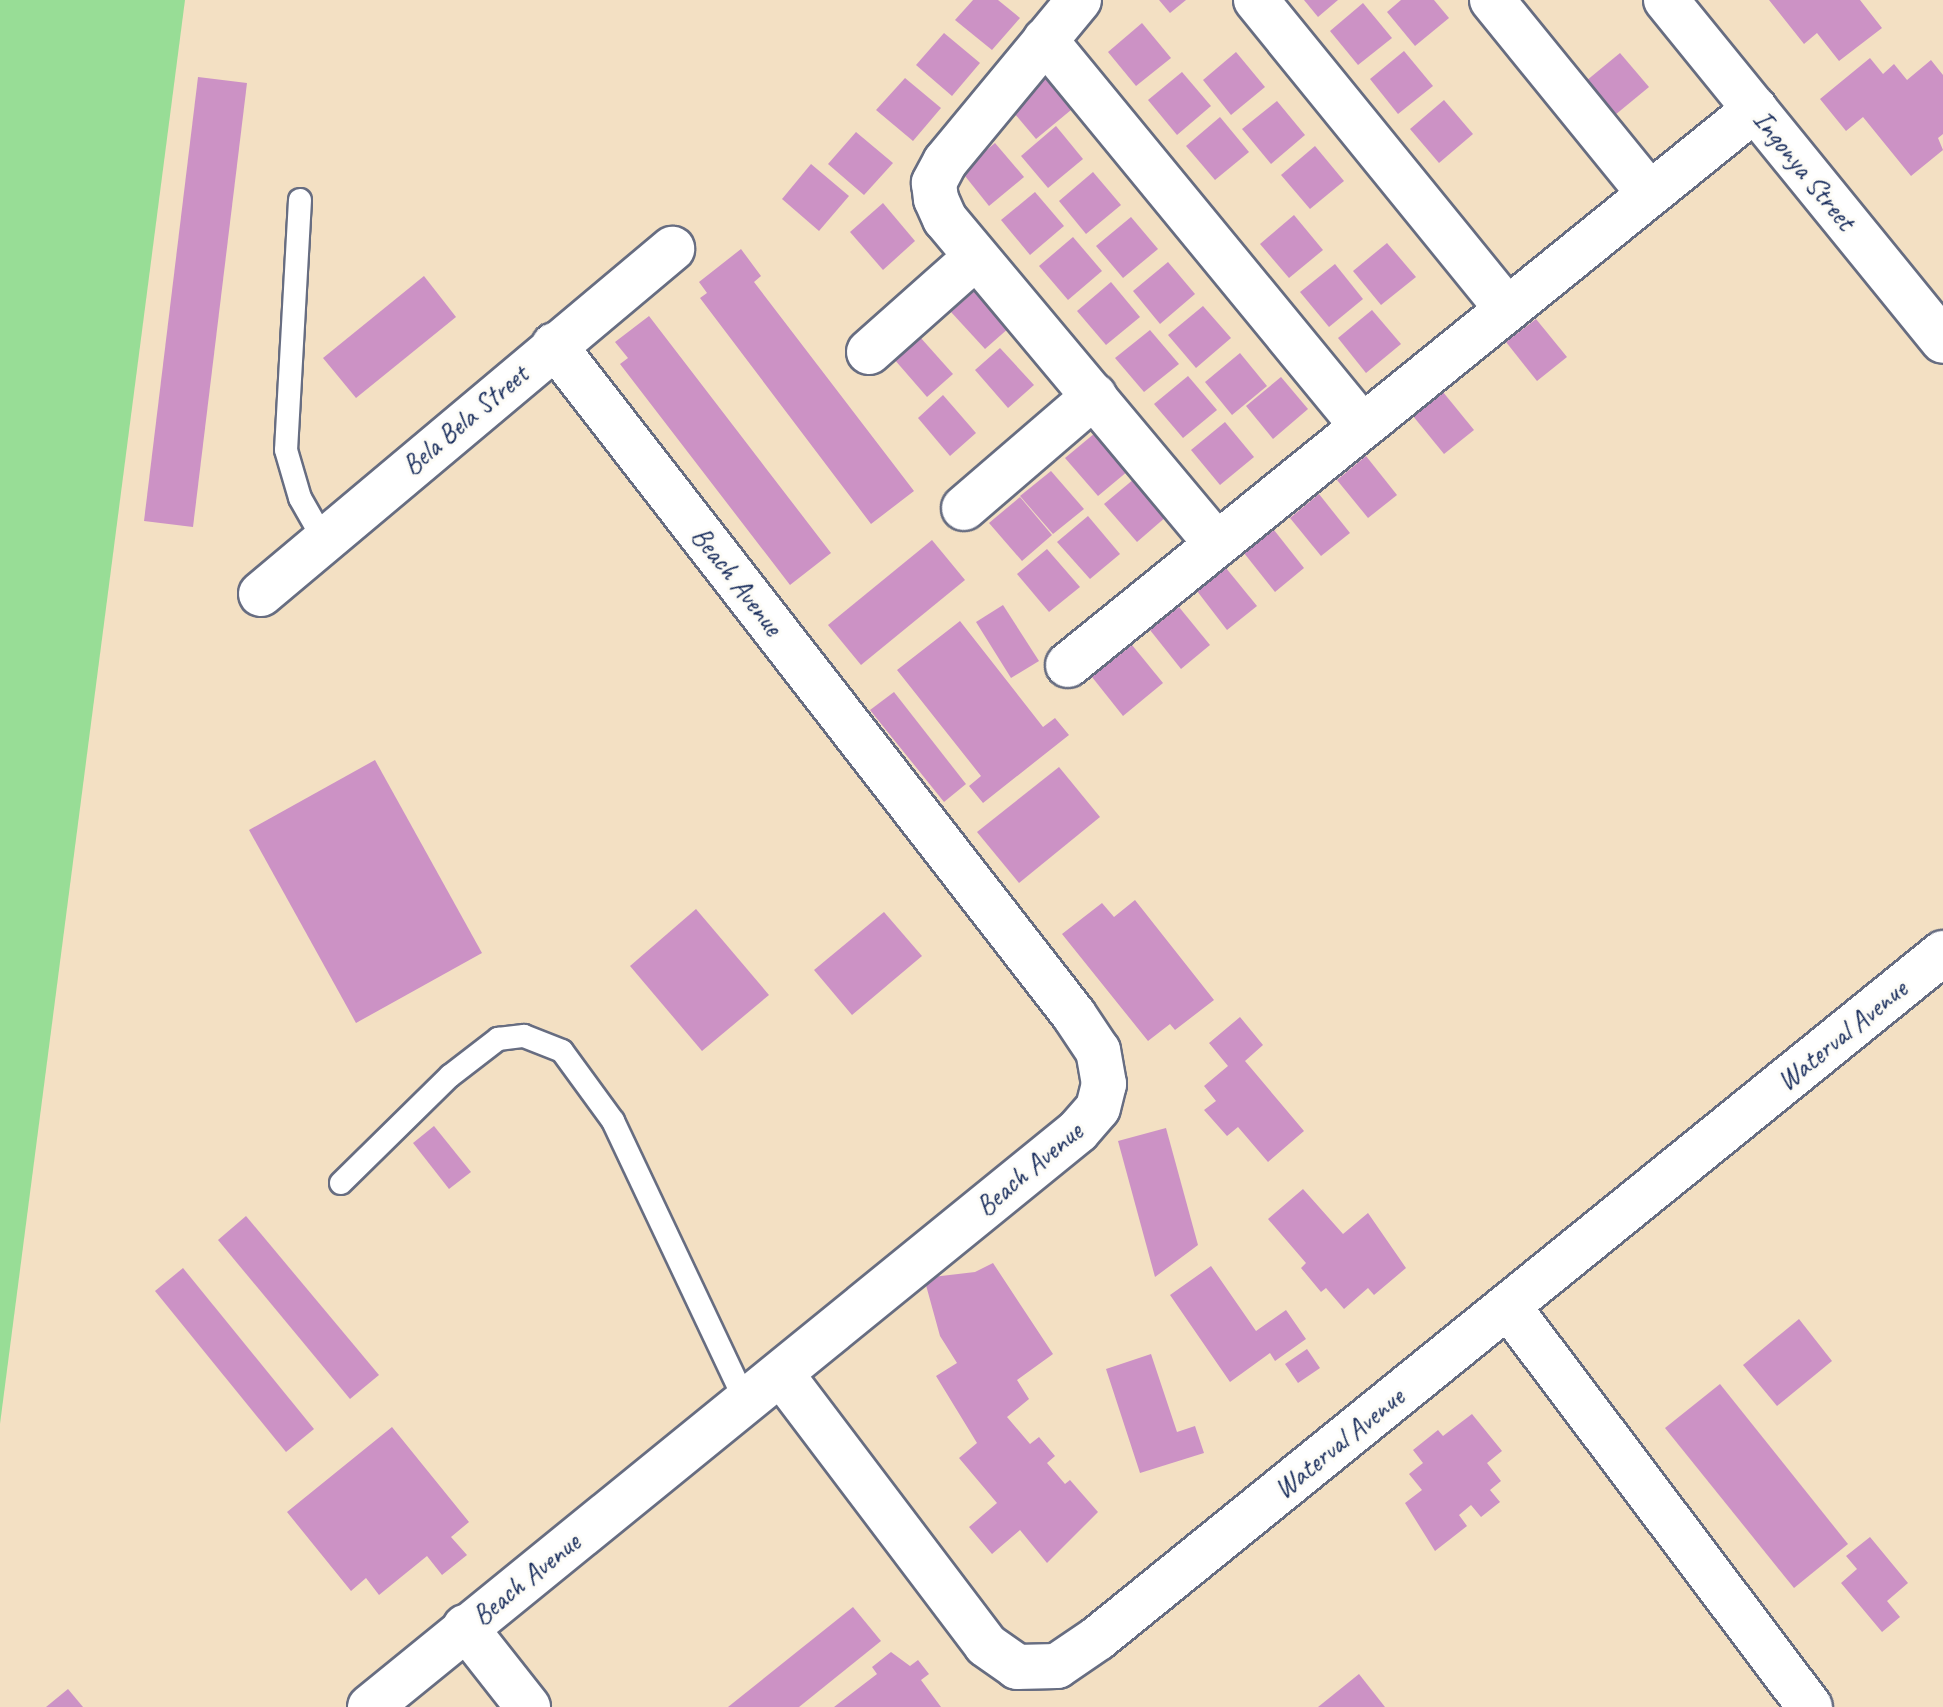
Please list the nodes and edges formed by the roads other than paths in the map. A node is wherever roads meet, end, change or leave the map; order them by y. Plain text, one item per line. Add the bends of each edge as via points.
1 (1079, 0) edge
2 (1256, 0) edge
3 (1492, 0) edge
4 (1666, 0) edge
5 (1045, 40) junction
6 (1755, 109) junction
7 (1649, 193) junction
8 (300, 200) dead end
9 (672, 249) dead end
10 (976, 257) junction
11 (1507, 309) junction
12 (1943, 341) edge
13 (554, 345) junction
14 (869, 352) dead end
15 (1094, 396) junction
16 (1362, 426) junction
17 (964, 508) dead end
18 (324, 540) junction
19 (1217, 544) junction
20 (261, 594) dead end
21 (1068, 665) dead end
22 (1943, 953) edge
23 (341, 1183) dead end
24 (1508, 1306) junction
25 (782, 1375) junction
26 (746, 1403) junction
27 (465, 1627) junction
28 (370, 1707) edge
29 (528, 1707) edge
30 (1810, 1707) edge

1 - 5 street
2 - 11 street
3 - 7 street
4 - 6 street, Ingonya Street
5 - 10 street via 945,162 934,183 945,219
5 - 16 street
6 - 7 street
6 - 12 street, Ingonya Street
7 - 11 street
8 - 18 lane via 286,450 300,498
9 - 13 street, Bela Bela Street
10 - 14 street
10 - 15 street
11 - 16 street
13 - 18 street, Bela Bela Street
13 - 25 street, Beach Avenue via 1074,1015 1103,1069 1102,1098 1078,1131
15 - 17 street
15 - 19 street
16 - 19 street
18 - 20 street, Bela Bela Street
19 - 21 street
22 - 24 street, Waterval Avenue
23 - 26 lane via 450,1076 498,1039 524,1036 562,1051 613,1121
24 - 25 street, Waterval Avenue via 1074,1657 1029,1670 986,1645
24 - 30 street
25 - 26 street, Beach Avenue
26 - 27 street, Beach Avenue
27 - 28 street, Beach Avenue
27 - 29 street

